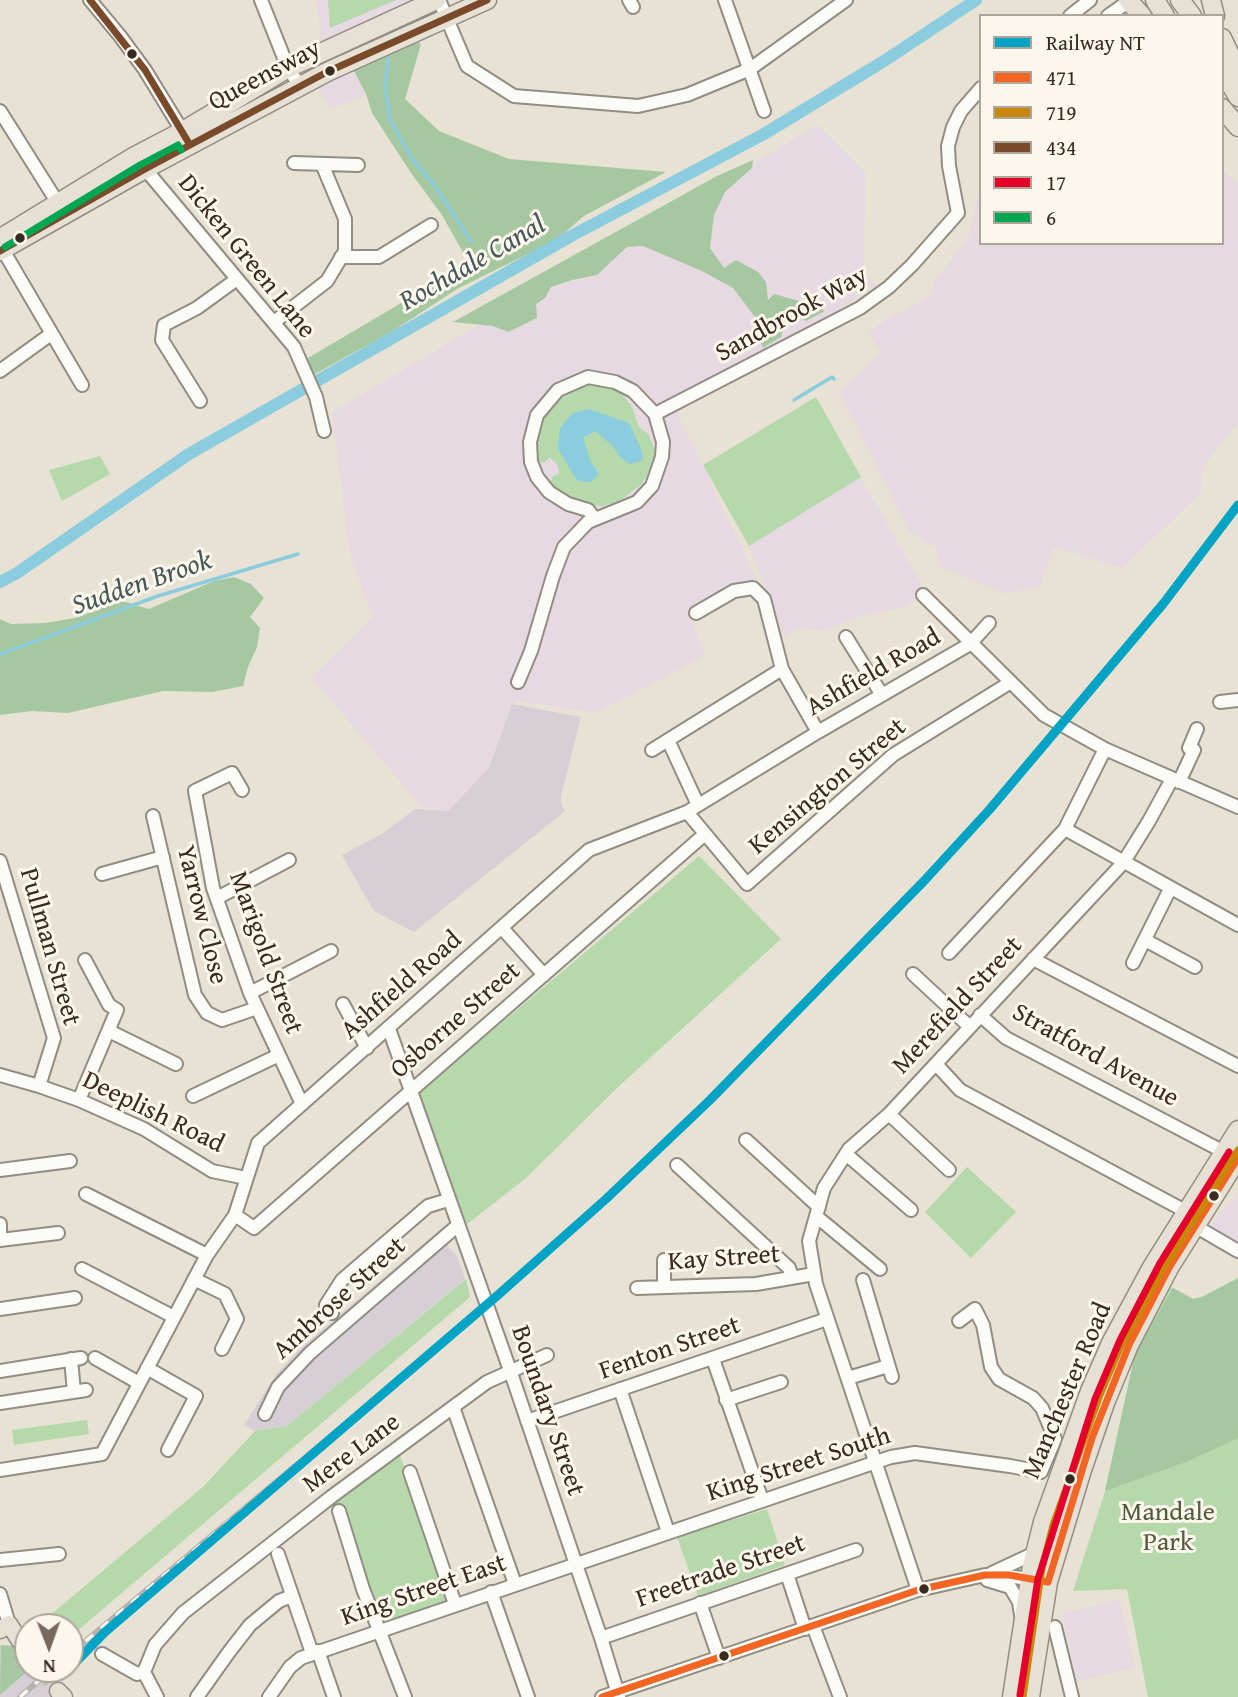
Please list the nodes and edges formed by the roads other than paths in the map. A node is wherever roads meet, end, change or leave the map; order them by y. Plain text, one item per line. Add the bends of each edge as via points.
1 (90, 0) edge
2 (261, 0) edge
3 (438, 0) edge
4 (487, 0) edge
5 (725, 0) edge
6 (846, 0) edge
7 (1081, 0) edge
8 (1090, 0) edge
9 (1129, 0) edge
10 (1072, 14) edge
11 (1111, 14) edge
12 (1140, 14) edge
13 (446, 18) junction
14 (1224, 42) edge
15 (288, 68) junction
16 (750, 69) junction
17 (1238, 72) edge
18 (1224, 73) edge
19 (300, 86) junction
20 (979, 90) edge
21 (1238, 97) edge
22 (1224, 110) edge
23 (764, 111) dead end
24 (1, 113) edge
25 (1238, 127) edge
26 (186, 138) junction
27 (140, 163) junction
28 (294, 163) dead end
29 (322, 164) junction
30 (358, 165) dead end
31 (62, 209) junction
32 (431, 225) dead end
33 (1, 246) edge
34 (341, 257) junction
35 (237, 279) junction
36 (274, 322) junction
37 (51, 334) junction
38 (0, 370) edge
39 (82, 384) dead end
40 (200, 401) dead end
41 (655, 414) junction
42 (324, 432) dead end
43 (595, 519) junction
44 (923, 595) dead end
45 (696, 613) dead end
46 (989, 623) dead end
47 (846, 637) dead end
48 (970, 644) junction
49 (782, 669) junction
50 (518, 682) dead end
51 (1011, 682) junction
52 (882, 695) junction
53 (1238, 700) edge
54 (1220, 702) dead end
55 (1197, 729) dead end
56 (818, 732) junction
57 (668, 740) junction
58 (1105, 749) junction
59 (652, 750) dead end
60 (1175, 780) junction
61 (242, 790) dead end
62 (1238, 807) edge
63 (693, 808) junction
64 (153, 816) dead end
65 (1065, 829) junction
66 (705, 834) junction
67 (163, 856) junction
68 (289, 860) dead end
69 (0, 861) edge
70 (1122, 863) junction
71 (102, 874) dead end
72 (1170, 889) junction
73 (216, 898) junction
74 (1238, 925) edge
75 (502, 928) junction
76 (1145, 940) junction
77 (331, 951) dead end
78 (949, 953) dead end
79 (1033, 958) junction
80 (85, 960) dead end
81 (1133, 964) dead end
82 (1195, 967) dead end
83 (913, 974) dead end
84 (544, 975) junction
85 (250, 993) junction
86 (343, 1004) dead end
87 (257, 1008) junction
88 (980, 1015) junction
89 (970, 1027) junction
90 (389, 1028) junction
91 (108, 1031) junction
92 (367, 1048) junction
93 (279, 1055) junction
94 (176, 1064) dead end
95 (936, 1064) junction
96 (1238, 1066) edge
97 (0, 1076) edge
98 (39, 1086) junction
99 (410, 1092) junction
100 (193, 1096) dead end
101 (79, 1100) junction
102 (302, 1104) junction
103 (888, 1114) junction
104 (1238, 1130) edge
105 (746, 1140) dead end
106 (846, 1154) junction
107 (1231, 1155) edge
108 (70, 1161) dead end
109 (677, 1165) dead end
110 (0, 1170) edge
111 (949, 1170) dead end
112 (246, 1178) junction
113 (86, 1194) dead end
114 (448, 1200) junction
115 (911, 1210) dead end
116 (818, 1212) junction
117 (235, 1215) junction
118 (1191, 1219) junction
119 (0, 1224) edge
120 (457, 1226) junction
121 (58, 1233) dead end
122 (0, 1234) edge
123 (0, 1240) edge
124 (1238, 1251) edge
125 (207, 1255) junction
126 (664, 1260) dead end
127 (82, 1269) dead end
128 (880, 1269) dead end
129 (814, 1274) junction
130 (792, 1277) junction
131 (194, 1279) junction
132 (863, 1280) dead end
133 (664, 1287) junction
134 (637, 1288) dead end
135 (75, 1298) dead end
136 (0, 1309) edge
137 (332, 1313) dead end
138 (174, 1317) junction
139 (827, 1318) junction
140 (959, 1321) dead end
141 (222, 1349) dead end
142 (547, 1355) dead end
143 (95, 1358) dead end
144 (713, 1359) junction
145 (147, 1368) junction
146 (0, 1371) edge
147 (511, 1373) junction
148 (848, 1378) junction
149 (781, 1382) dead end
150 (139, 1383) junction
151 (620, 1390) junction
152 (726, 1401) junction
153 (0, 1403) edge
154 (453, 1407) junction
155 (265, 1415) dead end
156 (527, 1421) junction
157 (168, 1450) dead end
158 (874, 1464) junction
159 (0, 1470) edge
160 (410, 1472) dead end
161 (762, 1500) junction
162 (340, 1511) dead end
163 (668, 1532) junction
164 (856, 1550) dead end
165 (1035, 1553) junction
166 (59, 1554) dead end
167 (278, 1554) dead end
168 (0, 1560) edge
169 (576, 1563) junction
170 (787, 1574) junction
171 (979, 1576) junction
172 (1030, 1578) junction
173 (1048, 1582) junction
174 (515, 1584) junction
175 (918, 1590) junction
176 (491, 1592) junction
177 (292, 1596) junction
178 (0, 1598) edge
179 (455, 1604) junction
180 (700, 1604) junction
181 (1022, 1625) junction
182 (4, 1627) edge
183 (1055, 1627) dead end
184 (809, 1628) junction
185 (381, 1631) junction
186 (601, 1637) junction
187 (315, 1652) junction
188 (102, 1654) dead end
189 (719, 1658) junction
190 (144, 1672) junction
191 (618, 1694) edge
192 (157, 1697) edge
193 (197, 1697) edge
194 (269, 1697) edge
195 (334, 1697) edge
196 (405, 1697) edge
197 (528, 1697) edge
198 (602, 1697) edge
199 (840, 1697) edge
200 (1012, 1697) edge
201 (1030, 1697) edge
202 (1072, 1697) edge

1 - 26 street via 145,70
2 - 15 street
3 - 13 street
3 - 15 highway, Queensway
4 - 13 highway, Queensway
5 - 16 street
6 - 16 street
7 - 10 street
8 - 10 street
9 - 11 street
9 - 12 highway
13 - 16 street via 467,66 514,96 638,106 687,95
13 - 19 highway, Queensway
14 - 17 highway
15 - 19 street
15 - 26 highway, Queensway
16 - 23 street
18 - 21 highway
19 - 26 highway, Queensway
20 - 41 street, Sandbrook Way via 961,111 948,146 958,213 912,265 860,308
22 - 25 highway
24 - 31 street
26 - 27 highway, Queensway
27 - 31 highway, Queensway
27 - 35 street, Dicken Green Lane
28 - 29 street
29 - 30 street
29 - 34 street via 345,219
31 - 33 highway, Queensway
32 - 34 street via 379,257
33 - 37 street
34 - 36 street via 327,281
35 - 36 street, Dicken Green Lane
35 - 40 street via 164,325 162,340
36 - 42 street, Dicken Green Lane via 302,363
37 - 38 street
37 - 39 street
41 - 43 street via 663,457 652,486 637,502
41 - 43 street via 634,391 588,377 558,390 537,415 530,442 537,477 549,492 587,510
43 - 50 street via 564,547
44 - 48 street
45 - 49 street via 734,591 753,588 764,599
46 - 48 street, Ashfield Road
47 - 52 street
48 - 51 street
48 - 52 street, Ashfield Road
49 - 56 street
49 - 57 street
51 - 58 street via 1044,715
51 - 66 street, Kensington Street via 893,755 747,884
52 - 56 street, Ashfield Road
53 - 54 street
55 - 60 street, Merefield Street via 1189,748 1194,750
56 - 63 street, Ashfield Road
57 - 59 street
57 - 63 street
58 - 60 street
58 - 65 street
60 - 62 street
60 - 70 street, Merefield Street
61 - 73 street, Marigold Street via 232,773 195,791
63 - 66 street
63 - 75 street, Ashfield Road via 589,850
64 - 67 street, Yarrow Close
65 - 70 street
65 - 78 street
66 - 84 street, Osborne Street
67 - 71 street
67 - 87 street, Yarrow Close via 195,995 207,1013 222,1020
68 - 73 street
69 - 98 street, Pullman Street via 54,1038
70 - 72 street
70 - 79 street, Merefield Street
72 - 74 street
72 - 76 street
73 - 85 street, Marigold Street
75 - 84 street
75 - 90 street, Ashfield Road
76 - 81 street
76 - 82 street
77 - 85 street
79 - 88 street, Merefield Street
79 - 96 street
80 - 91 street via 109,1004 117,1010
83 - 89 street
84 - 99 street, Osborne Street
85 - 87 street, Marigold Street
86 - 92 street
87 - 93 street, Marigold Street
88 - 89 street, Merefield Street
88 - 107 street, Stratford Avenue via 1006,1038
89 - 95 street, Merefield Street
90 - 92 street, Ashfield Road
90 - 99 street, Boundary Street
91 - 94 street
91 - 101 street
92 - 102 street, Ashfield Road
93 - 100 street
93 - 102 street, Marigold Street
95 - 103 street, Merefield Street
95 - 118 street via 960,1090
97 - 98 street, Deeplish Road
98 - 101 street, Deeplish Road
99 - 114 street, Boundary Street
99 - 117 street, Osborne Street via 254,1228
101 - 112 street, Deeplish Road via 144,1129 212,1171
102 - 112 street, Ashfield Road via 258,1143
103 - 106 street, Merefield Street
103 - 111 street
104 - 107 highway, Manchester Road
105 - 116 street
106 - 115 street
106 - 116 street, Merefield Street via 824,1188
107 - 118 highway, Manchester Road
108 - 110 street
109 - 130 street via 789,1268
112 - 117 street, Ashfield Road
113 - 125 street
114 - 120 street, Boundary Street
114 - 137 street via 428,1206 342,1280 326,1305
116 - 128 street
116 - 129 street, Merefield Street via 809,1241
117 - 125 street, Ashfield Road
118 - 124 street
118 - 165 highway, Manchester Road via 1152,1268 1111,1343 1070,1443
118 - 173 highway, Manchester Road via 1105,1403
119 - 122 street
120 - 147 street, Boundary Street
120 - 155 street, Ambrose Street via 310,1353 278,1387
121 - 123 street
125 - 131 street, Ashfield Road
126 - 133 street
127 - 138 street
129 - 130 street, Kay Street
129 - 139 street, Merefield Street
130 - 133 street, Kay Street via 756,1284
131 - 138 street, Ashfield Road
131 - 141 street via 225,1294 237,1319
132 - 148 street via 890,1371
133 - 134 street, Kay Street
135 - 136 street
138 - 145 street, Ashfield Road
139 - 144 street, Fenton Street
139 - 148 street, Merefield Street
140 - 158 street, King Street South via 978,1307 991,1367 999,1379 1042,1408 1055,1439 1041,1472 915,1453
142 - 147 street, Mere Lane
143 - 150 street
144 - 151 street, Fenton Street
144 - 152 street
145 - 150 street, Ashfield Road
145 - 157 street via 196,1396
146 - 153 street via 76,1359 80,1391
147 - 154 street, Mere Lane via 486,1382
147 - 156 street, Boundary Street
148 - 158 street, Merefield Street
149 - 152 street
150 - 159 street, Ashfield Road via 102,1454
151 - 156 street, Fenton Street
151 - 163 street
152 - 161 street
154 - 174 street
154 - 190 street, Mere Lane via 183,1613 155,1645
156 - 169 street, Boundary Street
158 - 161 street, King Street South
158 - 175 street, Merefield Street
160 - 179 street
161 - 163 street, King Street South
162 - 185 street
163 - 169 street, King Street South
164 - 170 street, Freetrade Street
165 - 171 street
165 - 172 highway, Manchester Road
166 - 168 street
167 - 177 street
169 - 174 street, King Street East
169 - 186 street, Boundary Street
170 - 180 street, Freetrade Street
170 - 184 street
171 - 172 street
171 - 175 street
171 - 181 street via 1010,1587 1019,1602
172 - 173 street
172 - 181 highway, Manchester Road
173 - 201 highway, Manchester Road
174 - 176 street, King Street East
175 - 184 street
176 - 179 street, King Street East
176 - 197 street
177 - 187 street
177 - 193 street via 250,1626
178 - 182 street
179 - 185 street, King Street East
180 - 186 street, Freetrade Street
180 - 189 street
181 - 200 highway, Manchester Road
183 - 202 street
184 - 189 street
184 - 199 street
185 - 187 street, King Street East
185 - 196 street
186 - 191 street, Boundary Street
187 - 194 street, King Street East via 290,1667
187 - 195 street
188 - 190 street via 137,1674
189 - 191 street
190 - 192 street
191 - 198 street

